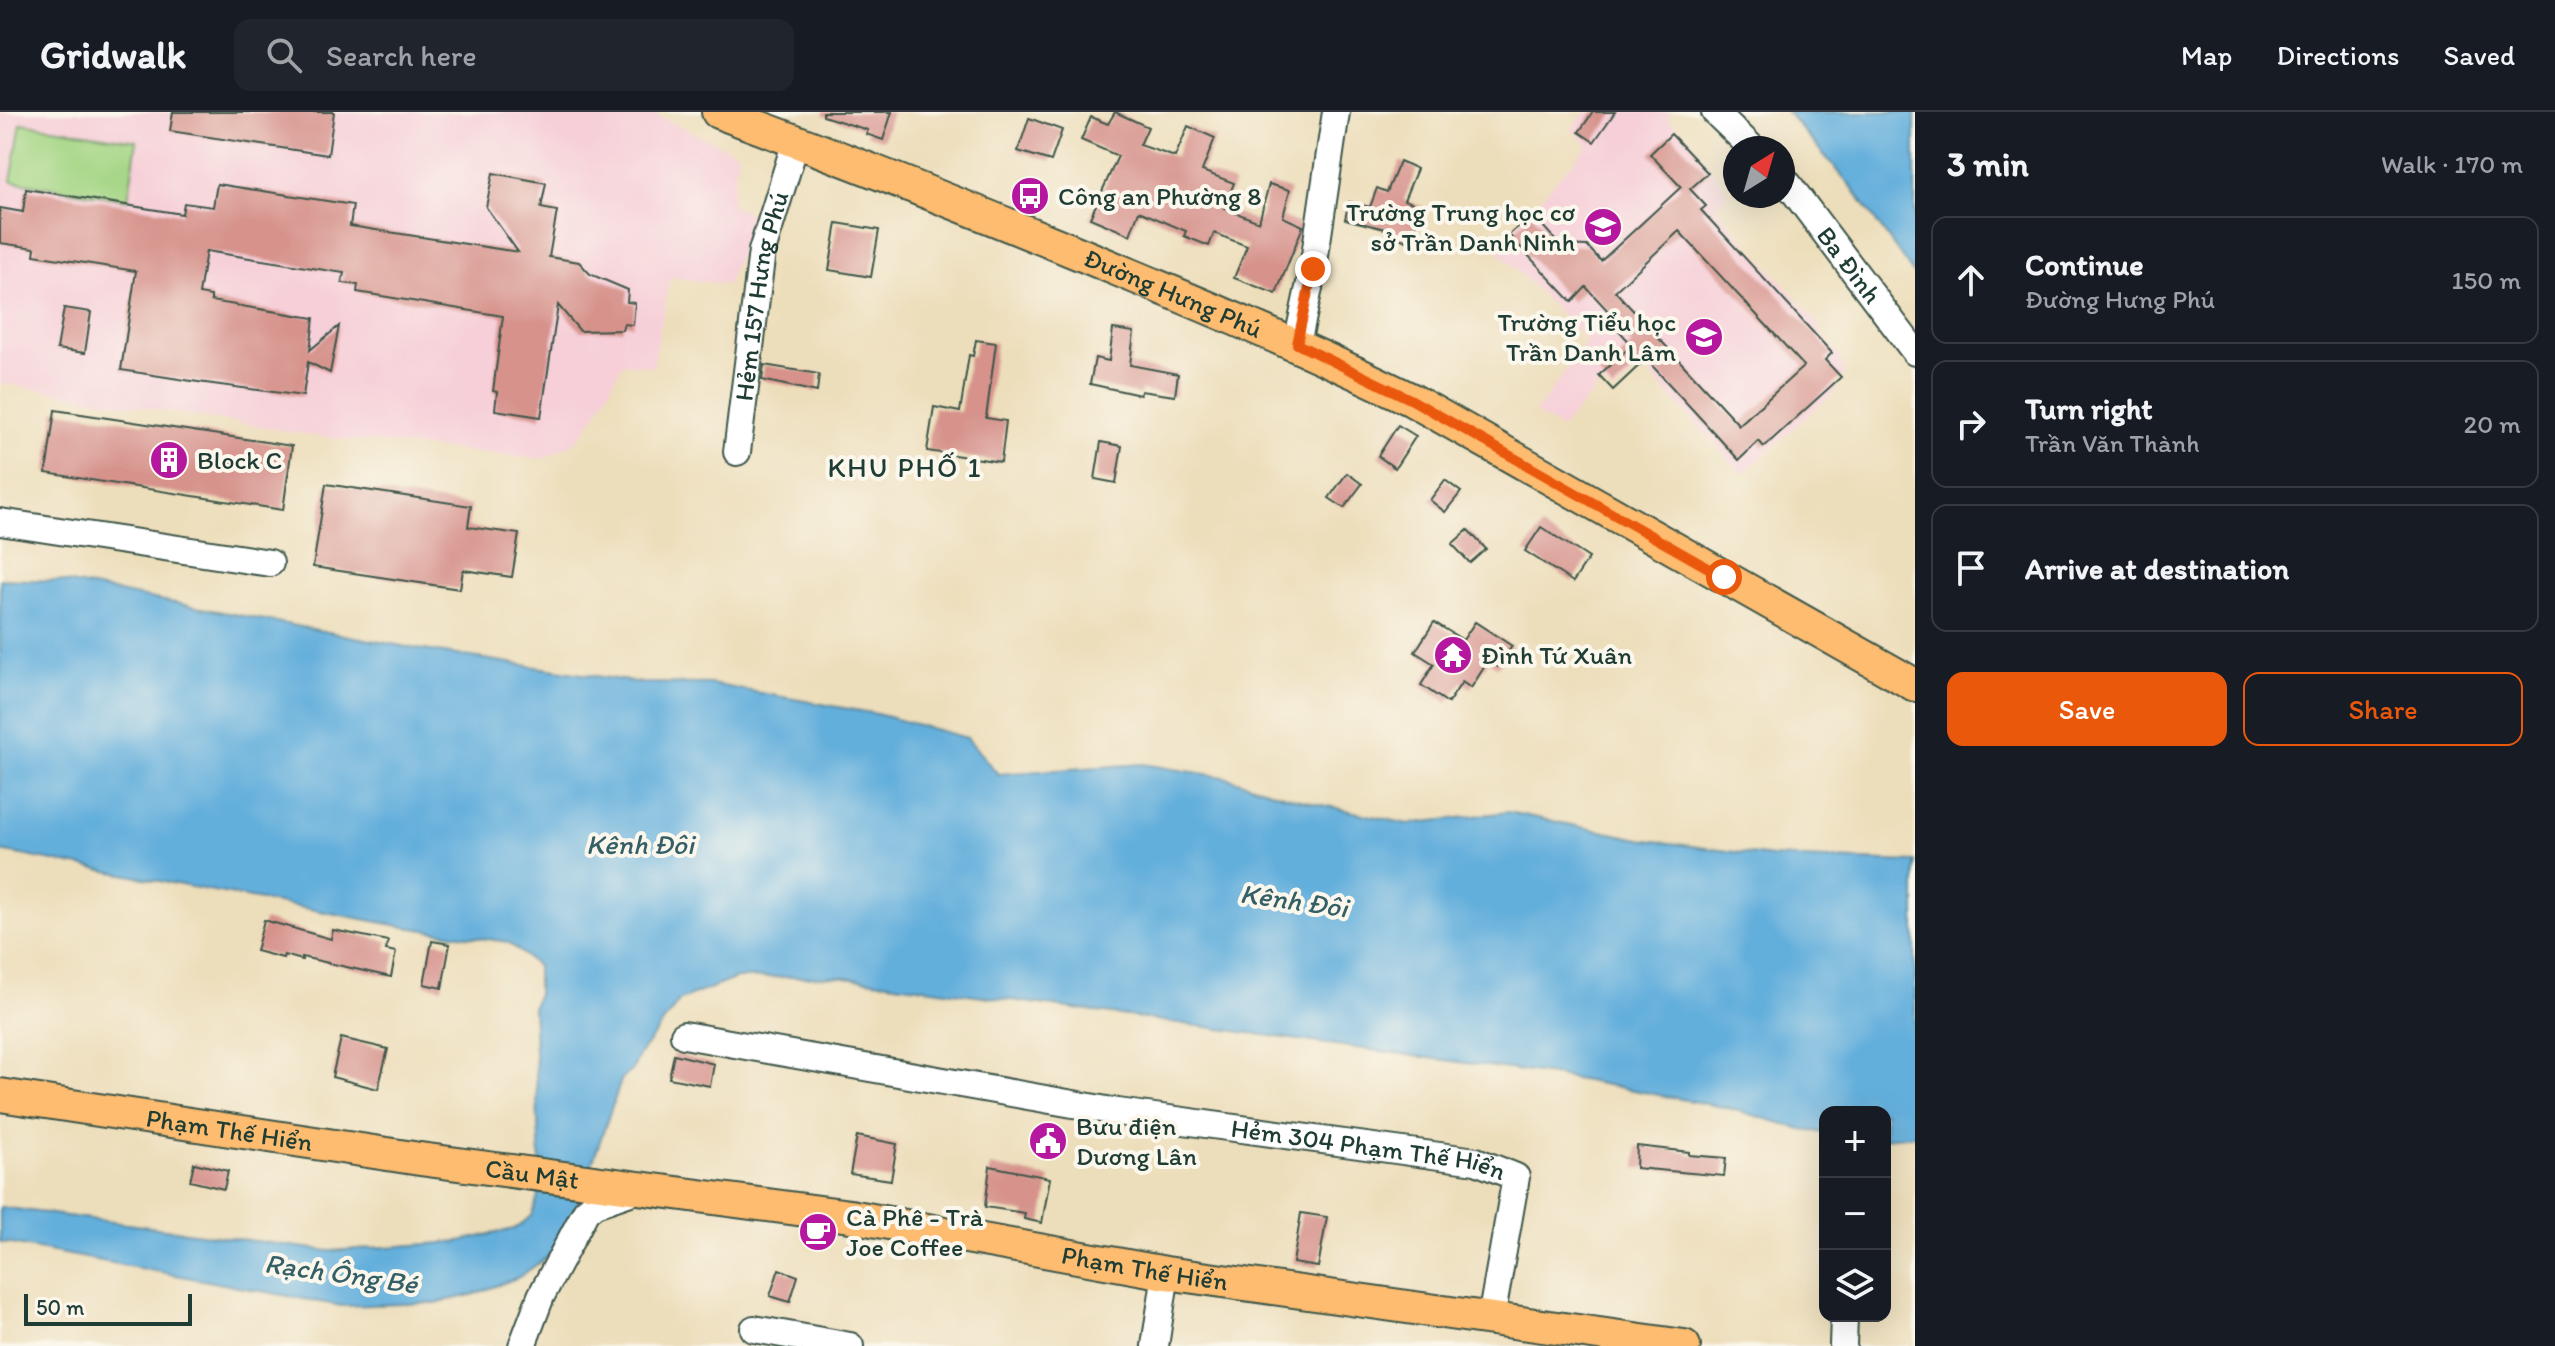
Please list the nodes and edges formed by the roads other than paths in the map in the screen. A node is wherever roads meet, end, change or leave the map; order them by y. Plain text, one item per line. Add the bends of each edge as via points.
1 (718, 112) edge
2 (1336, 112) edge
3 (1715, 112) edge
4 (1740, 136) edge
5 (796, 141) junction
6 (1795, 193) edge
7 (1297, 344) junction
8 (1915, 352) edge
9 (737, 452) dead end
10 (0, 522) edge
11 (270, 563) dead end
12 (1915, 685) edge
13 (684, 1035) dead end
14 (0, 1095) edge
15 (458, 1163) joint
16 (607, 1183) joint
17 (639, 1189) junction
18 (1166, 1273) junction
19 (1491, 1319) junction
20 (1844, 1322) edge
21 (754, 1329) dead end
22 (522, 1346) edge
23 (850, 1346) edge
24 (1155, 1346) edge
25 (1684, 1346) edge
26 (1843, 1346) edge

1 - 5 main road, Đường Hưng Phú
2 - 7 street
3 - 4 street
5 - 7 main road, Đường Hưng Phú
5 - 9 street, Hẻm 157 Hưng Phú via 762,251
6 - 8 street, Ba Đình
7 - 12 main road, Đường Hưng Phú via 1412,400
10 - 11 street
13 - 19 street, Hẻm 304 Phạm Thế Hiển via 1118,1112 1476,1161 1516,1177
14 - 15 main road, Phạm Thế Hiển
15 - 16 main road, Cầu Mật
16 - 17 main road, Phạm Thế Hiển
17 - 18 main road, Phạm Thế Hiển via 850,1216
17 - 22 street via 586,1211 541,1296
18 - 19 main road, Phạm Thế Hiển
18 - 24 street
19 - 25 main road, Phạm Thế Hiển
20 - 26 street
21 - 23 street

